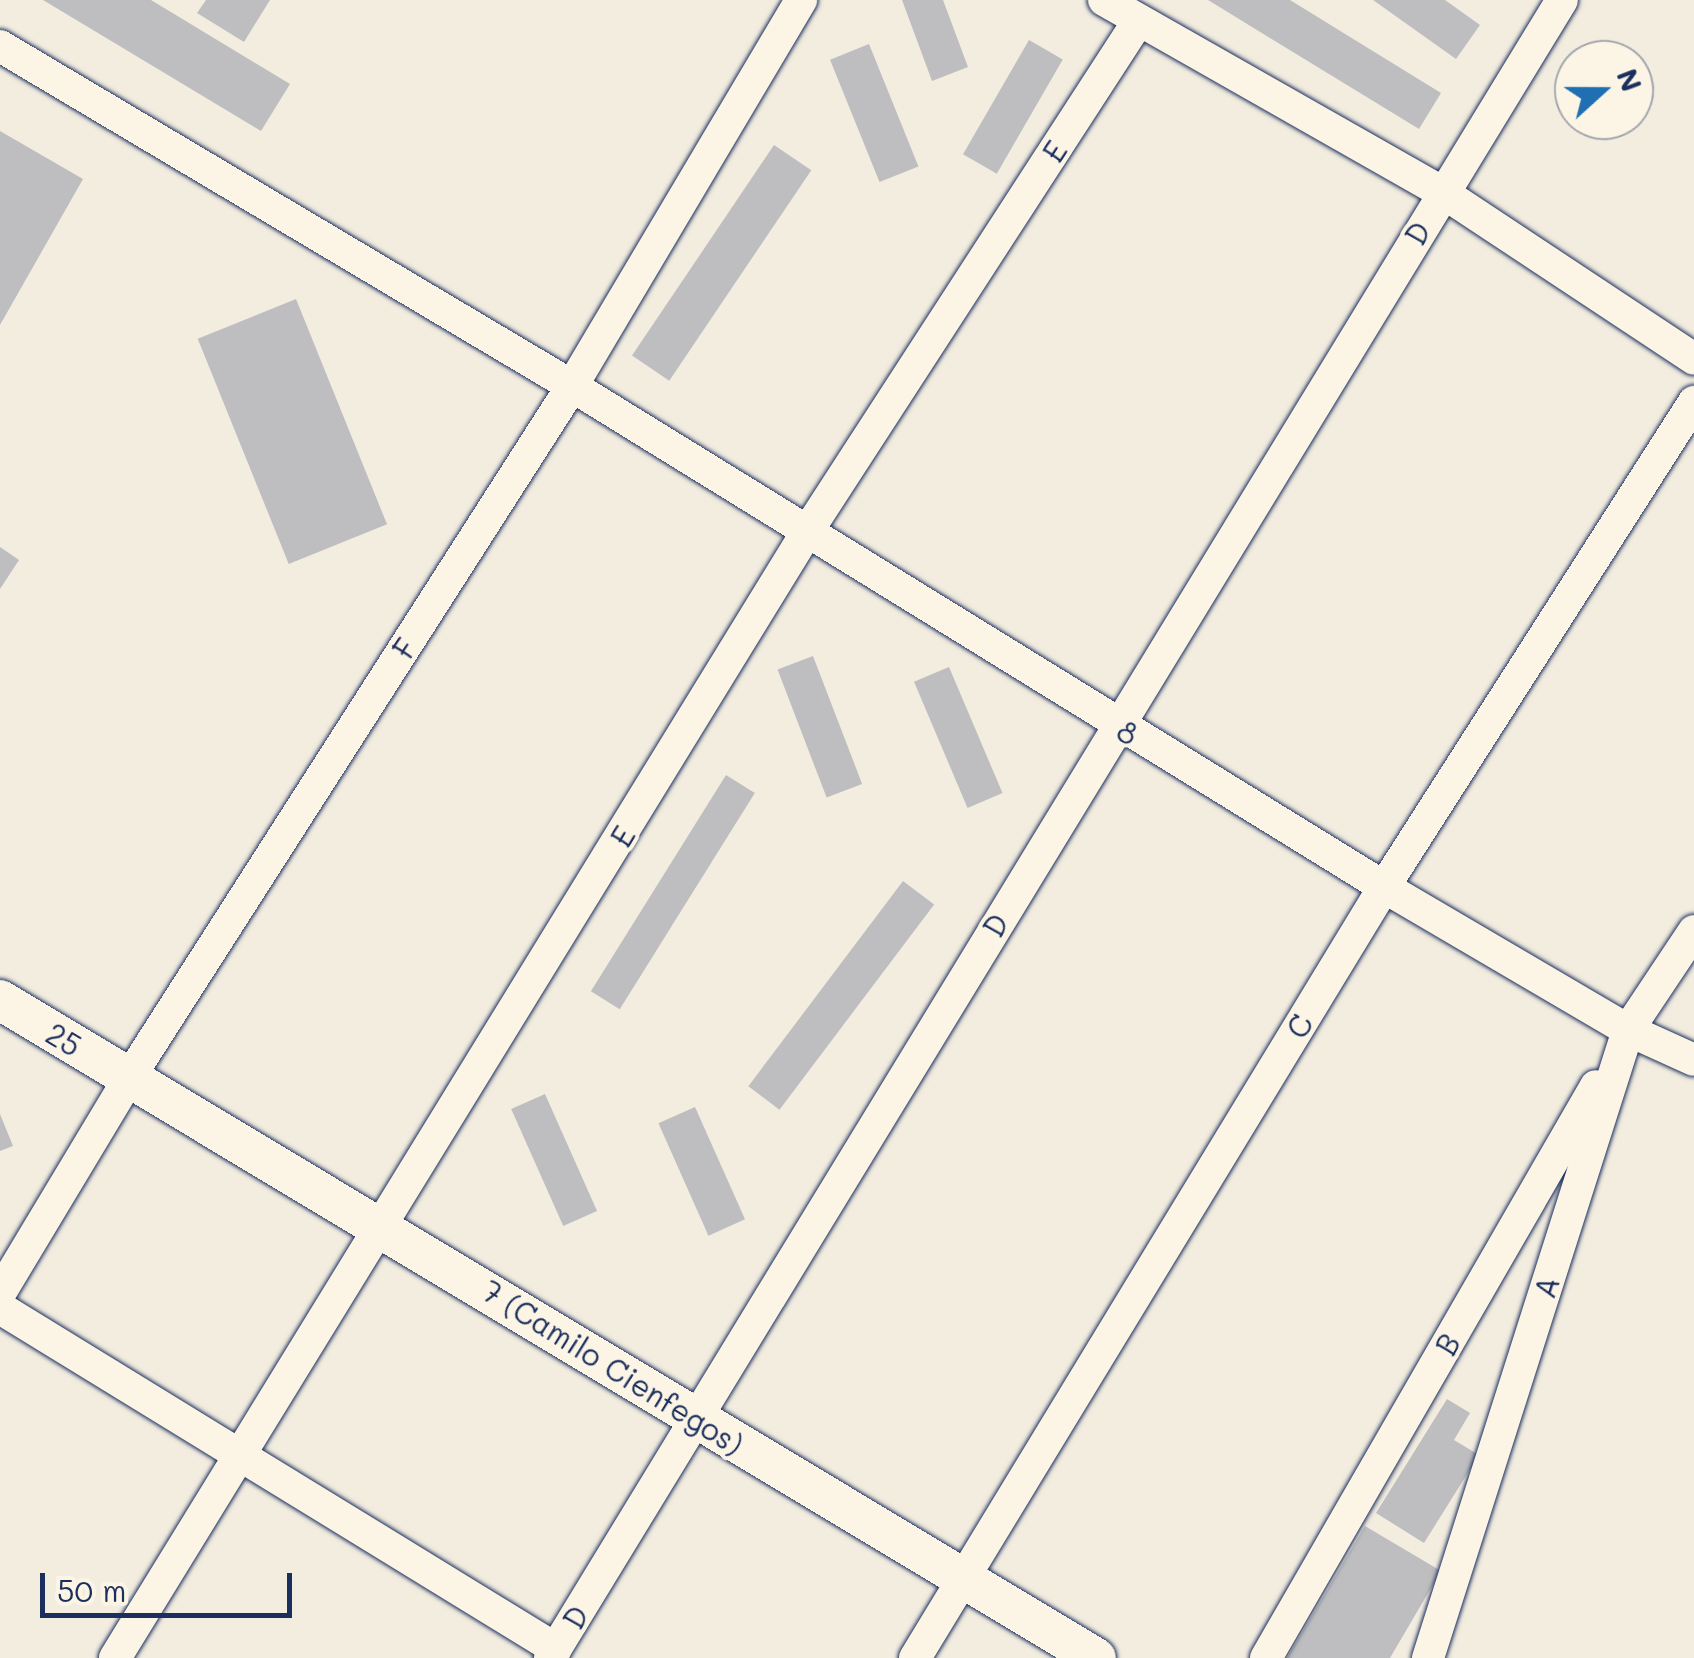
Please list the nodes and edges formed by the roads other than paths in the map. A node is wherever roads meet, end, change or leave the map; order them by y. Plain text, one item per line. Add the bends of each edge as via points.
1 (800, 0) edge
2 (1104, 0) edge
3 (1562, 0) edge
4 (1139, 20) junction
5 (0, 46) edge
6 (1442, 192) junction
7 (1694, 359) edge
8 (572, 386) junction
9 (1694, 402) edge
10 (807, 532) junction
11 (1116, 725) junction
12 (1384, 887) junction
13 (1694, 931) edge
14 (0, 1000) edge
15 (1628, 1030) junction
16 (1694, 1060) edge
17 (129, 1078) junction
18 (385, 1226) junction
19 (0, 1292) edge
20 (0, 1308) edge
21 (696, 1420) junction
22 (240, 1460) junction
23 (964, 1580) junction
24 (553, 1654) edge
25 (114, 1658) edge
26 (915, 1658) edge
27 (1096, 1658) edge
28 (1266, 1658) edge
29 (1428, 1658) edge

1 - 8 street, F
2 - 4 street
3 - 6 street, D
4 - 6 street
4 - 10 street, E
5 - 8 street, 8
6 - 7 street
6 - 11 street, D
8 - 10 street, 8
8 - 17 street, F
9 - 12 street, C
10 - 11 street, 8
10 - 18 street, E
11 - 12 street, 8
11 - 21 street, D
12 - 15 street, 8
12 - 23 street, C
13 - 15 street, A
14 - 17 street, 25
15 - 16 street, 8
15 - 28 street, B
15 - 29 street, A
17 - 18 street, 7 (Camilo Cienfegos)
17 - 19 street, F
18 - 21 street, 7 (Camilo Cienfegos)
18 - 22 street, E
20 - 22 street
21 - 23 street, 7 (Camilo Cienfegos)
21 - 24 street, D
22 - 24 street
22 - 25 street, E
23 - 26 street, C
23 - 27 street, 7 (Camilo Cienfegos)

